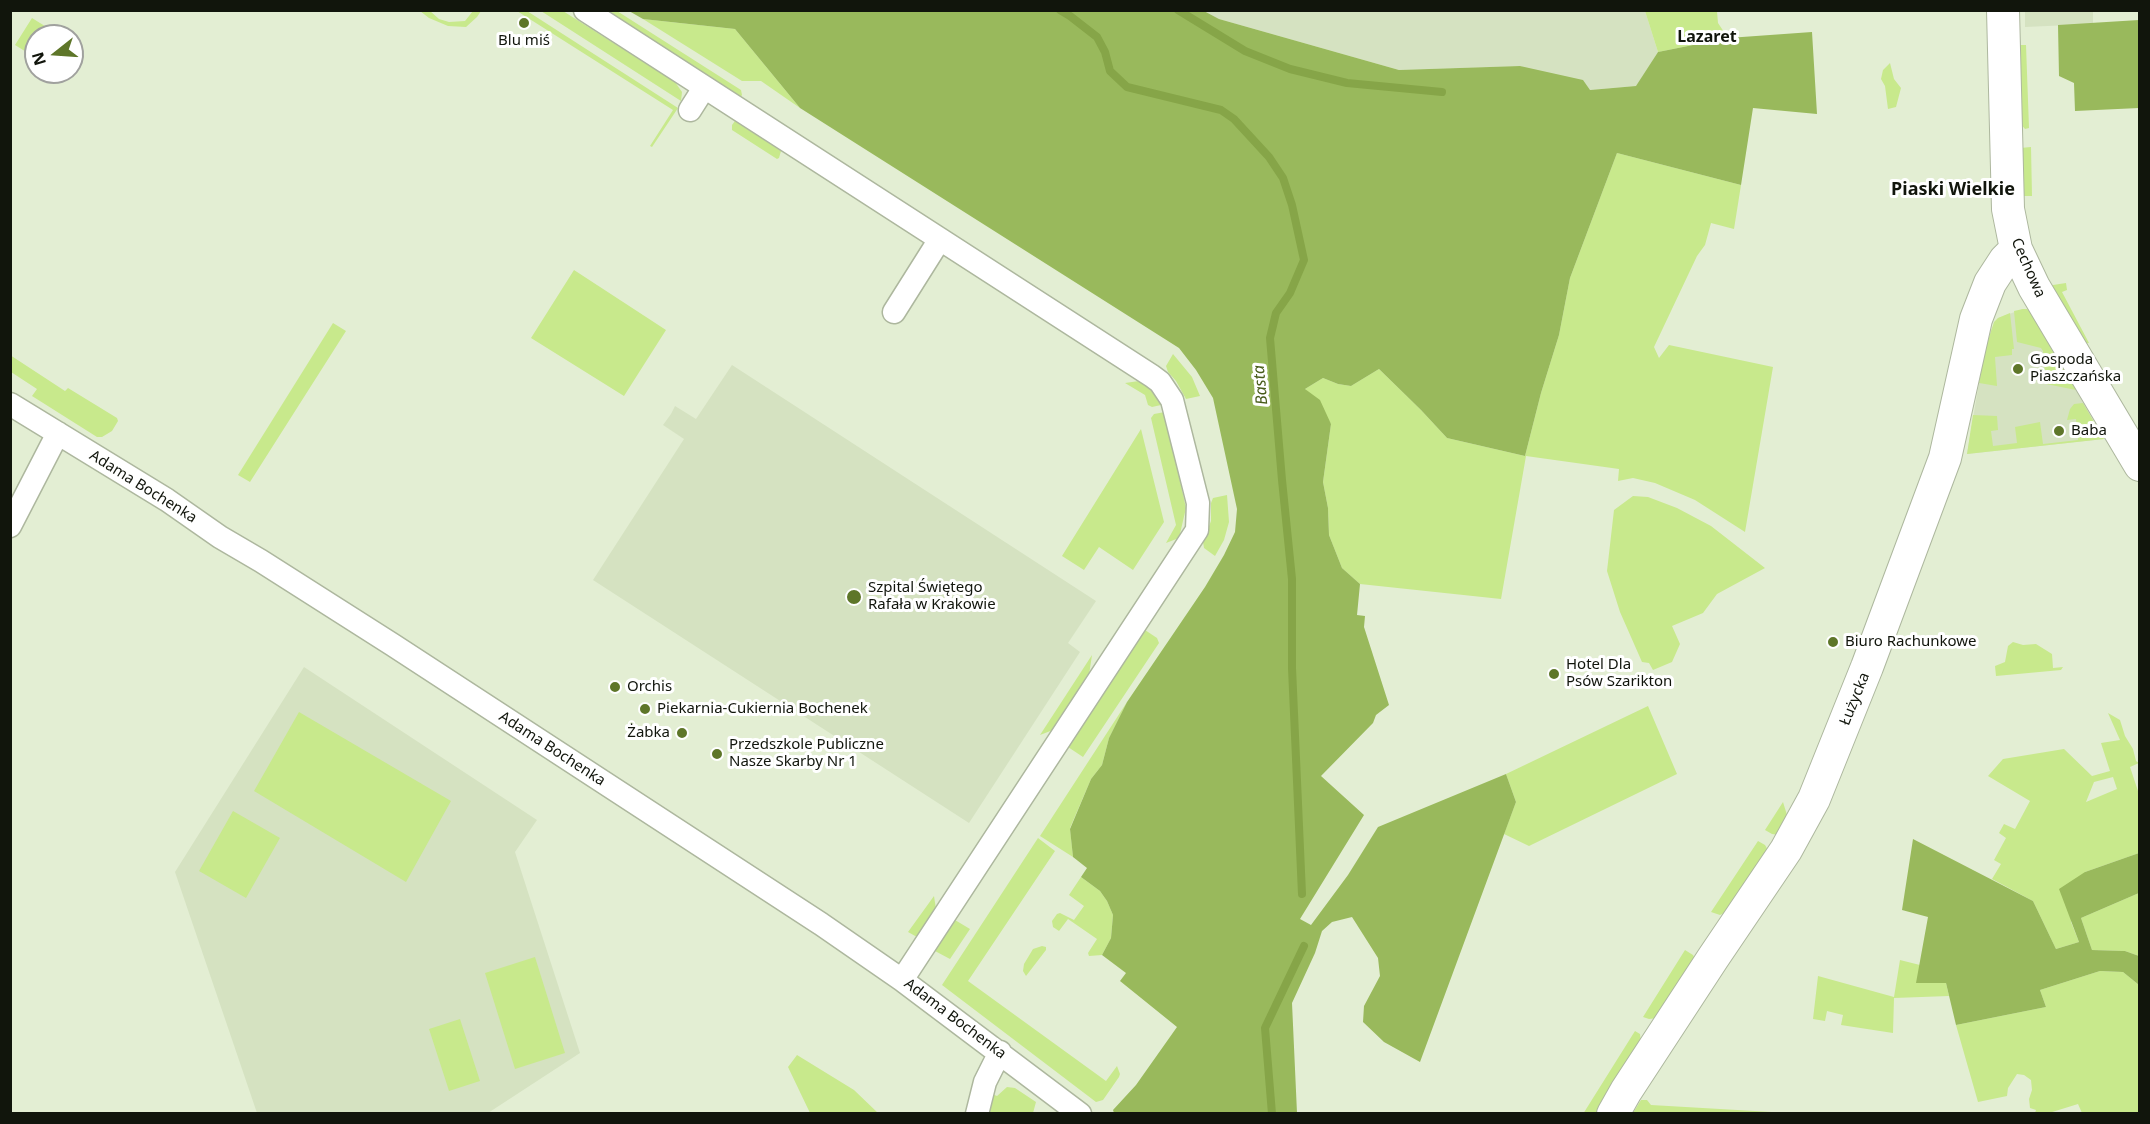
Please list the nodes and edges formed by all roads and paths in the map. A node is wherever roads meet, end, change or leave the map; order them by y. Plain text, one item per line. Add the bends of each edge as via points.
1 (585, 10) edge
2 (2003, 10) edge
3 (704, 88) junction
4 (690, 110) dead end
5 (940, 239) junction
6 (2016, 249) junction
7 (894, 312) dead end
8 (10, 404) edge
9 (58, 433) junction
10 (2139, 465) edge
11 (10, 526) edge
12 (902, 980) junction
13 (1000, 1052) junction
14 (976, 1113) edge
15 (1080, 1113) edge
16 (1613, 1113) edge

1 - 3 street
2 - 6 street, Cechowa via 2008,209
3 - 4 street
3 - 5 street
5 - 7 street
5 - 12 street via 1160,382 1176,410 1198,503 1197,530
6 - 10 street, Cechowa via 2034,287
6 - 16 street, Łużycka via 1990,283 1976,319 1945,458 1814,799 1786,850
8 - 9 street, Adama Bochenka
9 - 11 street
9 - 12 street, Adama Bochenka via 393,645
12 - 13 street, Adama Bochenka
13 - 14 street
13 - 15 street, Adama Bochenka

